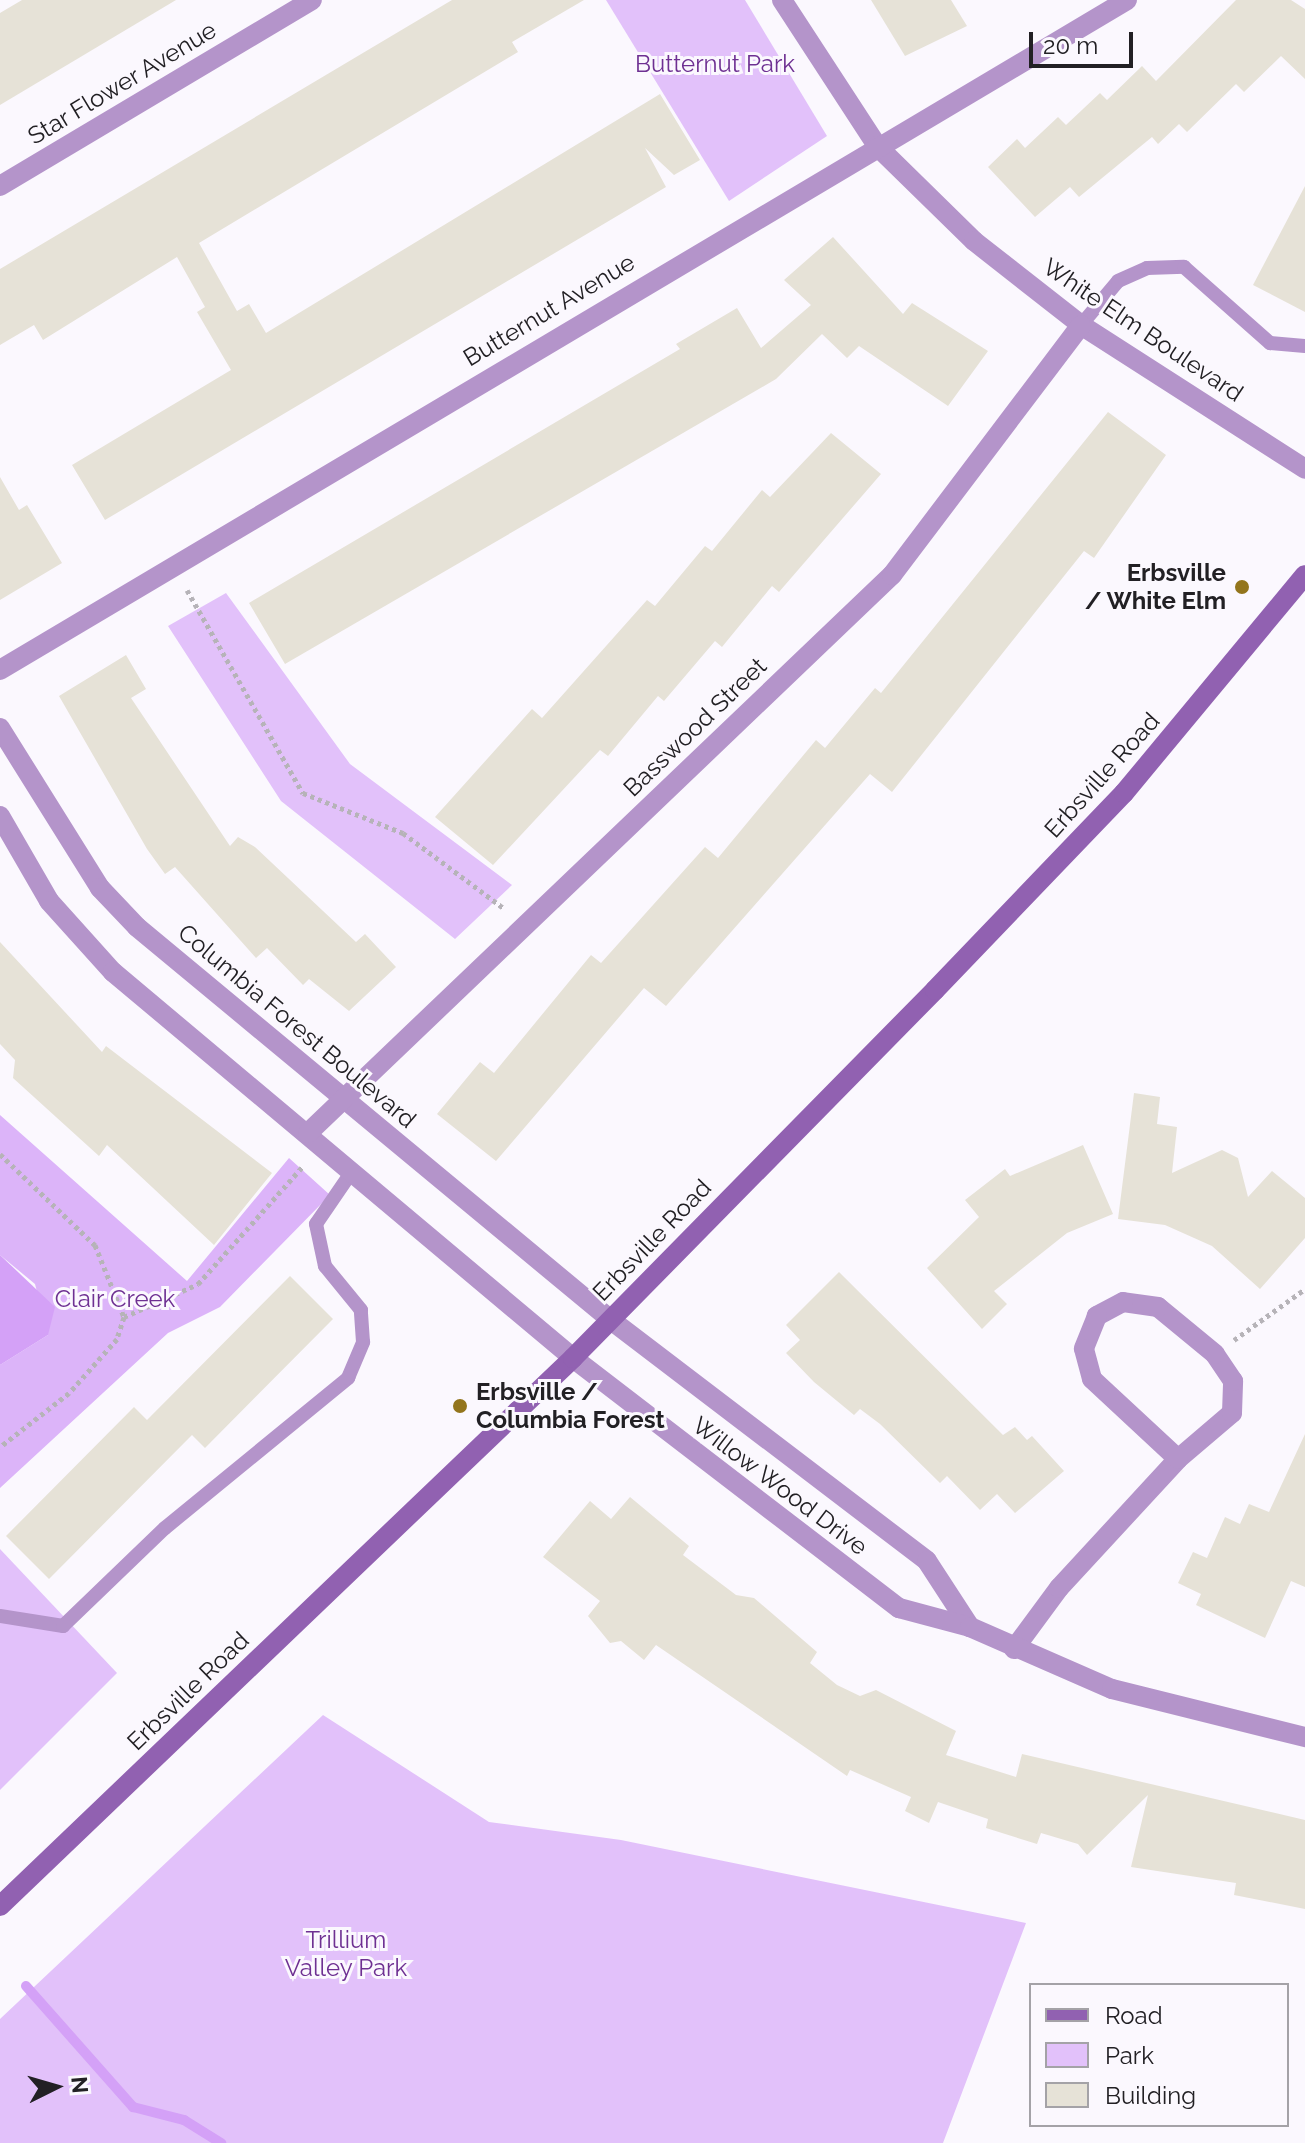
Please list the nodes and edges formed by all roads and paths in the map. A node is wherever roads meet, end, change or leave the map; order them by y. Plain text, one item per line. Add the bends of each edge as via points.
1 (312, 0) edge
2 (782, 0) edge
3 (1127, 0) edge
4 (877, 146) junction
5 (0, 186) edge
6 (1081, 325) junction
7 (1305, 346) edge
8 (1305, 469) edge
9 (174, 565) junction
10 (1305, 575) edge
11 (0, 670) edge
12 (0, 728) edge
13 (0, 816) edge
14 (525, 924) junction
15 (344, 1099) junction
16 (315, 1139) junction
17 (0, 1154) edge
18 (353, 1170) junction
19 (1305, 1289) edge
20 (124, 1317) junction
21 (611, 1320) junction
22 (1215, 1354) junction
23 (573, 1358) junction
24 (0, 1447) edge
25 (1178, 1459) junction
26 (0, 1616) edge
27 (970, 1627) junction
28 (1014, 1649) junction
29 (1305, 1737) edge
30 (0, 1906) edge

1 - 5 street, Star Flower Avenue
2 - 4 street, White Elm Boulevard
3 - 4 street, Butternut Avenue
4 - 6 street, White Elm Boulevard via 974,241
4 - 9 street, Butternut Avenue
6 - 7 lane via 1118,281 1147,268 1184,267 1270,343
6 - 8 street, White Elm Boulevard
6 - 14 street, Basswood Street via 892,575
9 - 11 street, Butternut Avenue
9 - 14 path via 303,793 403,833
10 - 21 main road, Erbsville Road via 1124,793
12 - 15 street, Columbia Forest Boulevard via 100,888
13 - 16 street via 49,901 113,972
14 - 15 street, Basswood Street
15 - 16 street, Basswood Street
15 - 21 street, Columbia Forest Boulevard
16 - 18 street
16 - 20 path via 198,1284
17 - 20 path via 95,1245
18 - 23 street
18 - 26 lane via 316,1224 315,1245 361,1310 363,1342 348,1378 165,1528 63,1626
19 - 22 path
20 - 24 path via 117,1339 78,1385
21 - 23 main road, Erbsville Road
21 - 27 street, Willow Wood Drive via 927,1561
22 - 25 street via 1233,1381 1232,1413
22 - 25 street via 1158,1307 1123,1302 1097,1316 1084,1349 1092,1379
23 - 27 street, Willow Wood Drive via 899,1608
23 - 30 main road, Erbsville Road
25 - 28 street
27 - 28 street, Willow Wood Drive
28 - 29 street, Willow Wood Drive via 1112,1689

